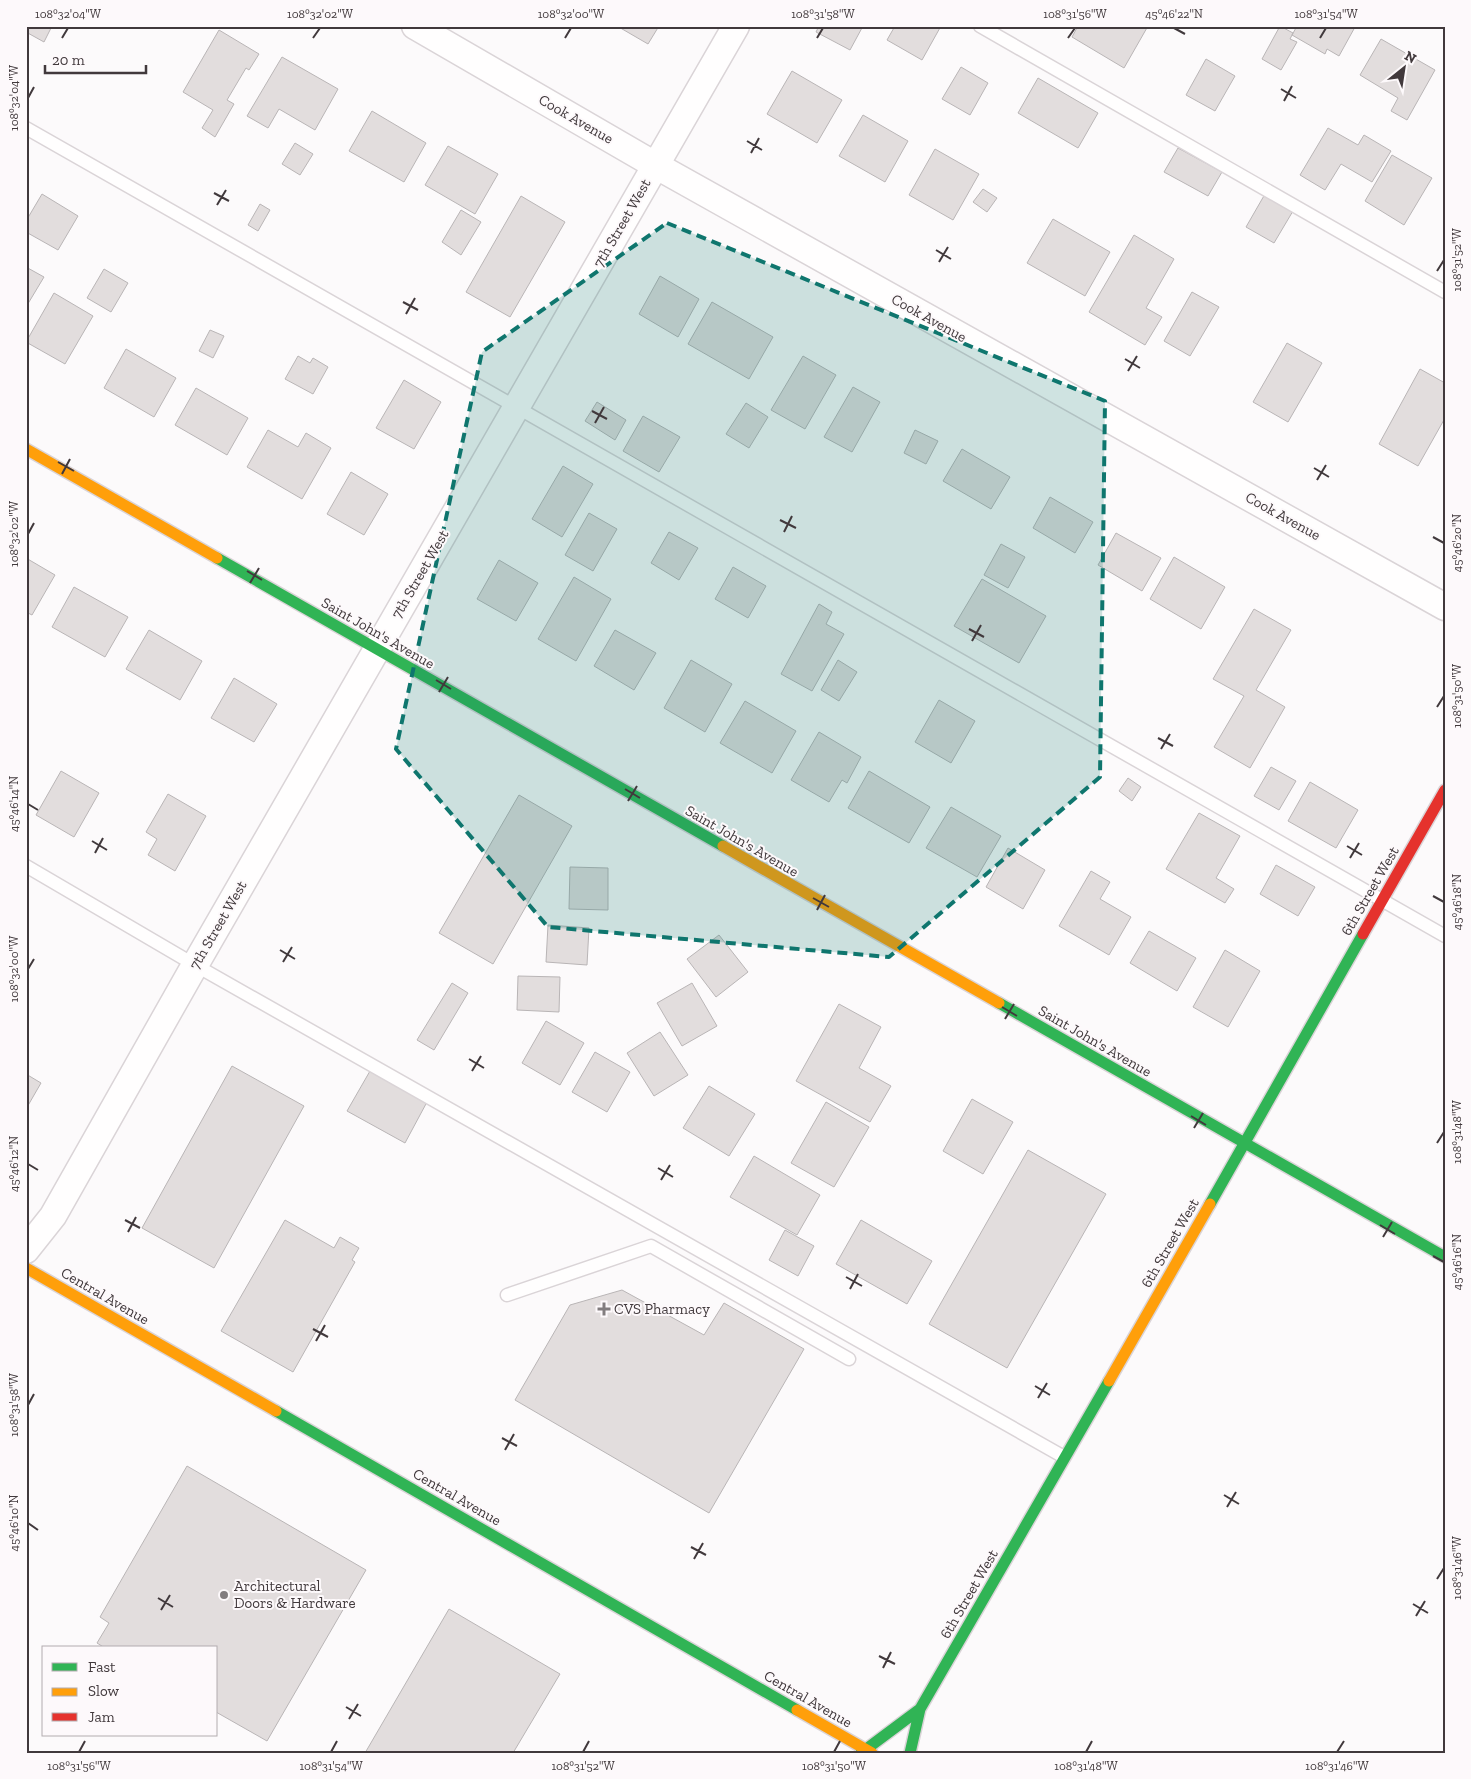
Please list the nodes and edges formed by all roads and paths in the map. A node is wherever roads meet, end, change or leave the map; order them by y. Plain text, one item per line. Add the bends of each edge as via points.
1 (415, 26) edge
2 (736, 26) edge
3 (980, 26) edge
4 (26, 128) edge
5 (655, 165) junction
6 (1445, 292) edge
7 (517, 408) junction
8 (26, 449) edge
9 (1445, 607) edge
10 (376, 649) junction
11 (1445, 790) edge
12 (26, 866) edge
13 (1382, 900) junction
14 (1445, 936) edge
15 (195, 965) junction
16 (1244, 1143) junction
17 (26, 1250) edge
18 (1445, 1257) edge
19 (26, 1268) edge
20 (507, 1295) dead end
21 (849, 1359) dead end
22 (1064, 1458) junction
23 (920, 1709) junction
24 (866, 1751) edge
25 (910, 1753) edge

1 - 5 street, Cook Avenue
2 - 5 street, 7th Street West
3 - 6 lane
4 - 7 lane
5 - 7 street, 7th Street West
5 - 9 street, Cook Avenue
7 - 10 street, 7th Street West
7 - 13 lane
8 - 10 street, Saint John's Avenue
10 - 15 street, 7th Street West
10 - 16 street, Saint John's Avenue
11 - 13 street, 6th Street West
12 - 15 lane
13 - 14 lane
13 - 16 street, 6th Street West
15 - 17 street, 7th Street West via 53,1216
15 - 22 lane
16 - 18 street, Saint John's Avenue
16 - 22 street, 6th Street West
19 - 24 street, Central Avenue
20 - 21 lane via 651,1246
22 - 23 street, 6th Street West
23 - 24 street, 6th Street West
23 - 25 street, 6th Street West

